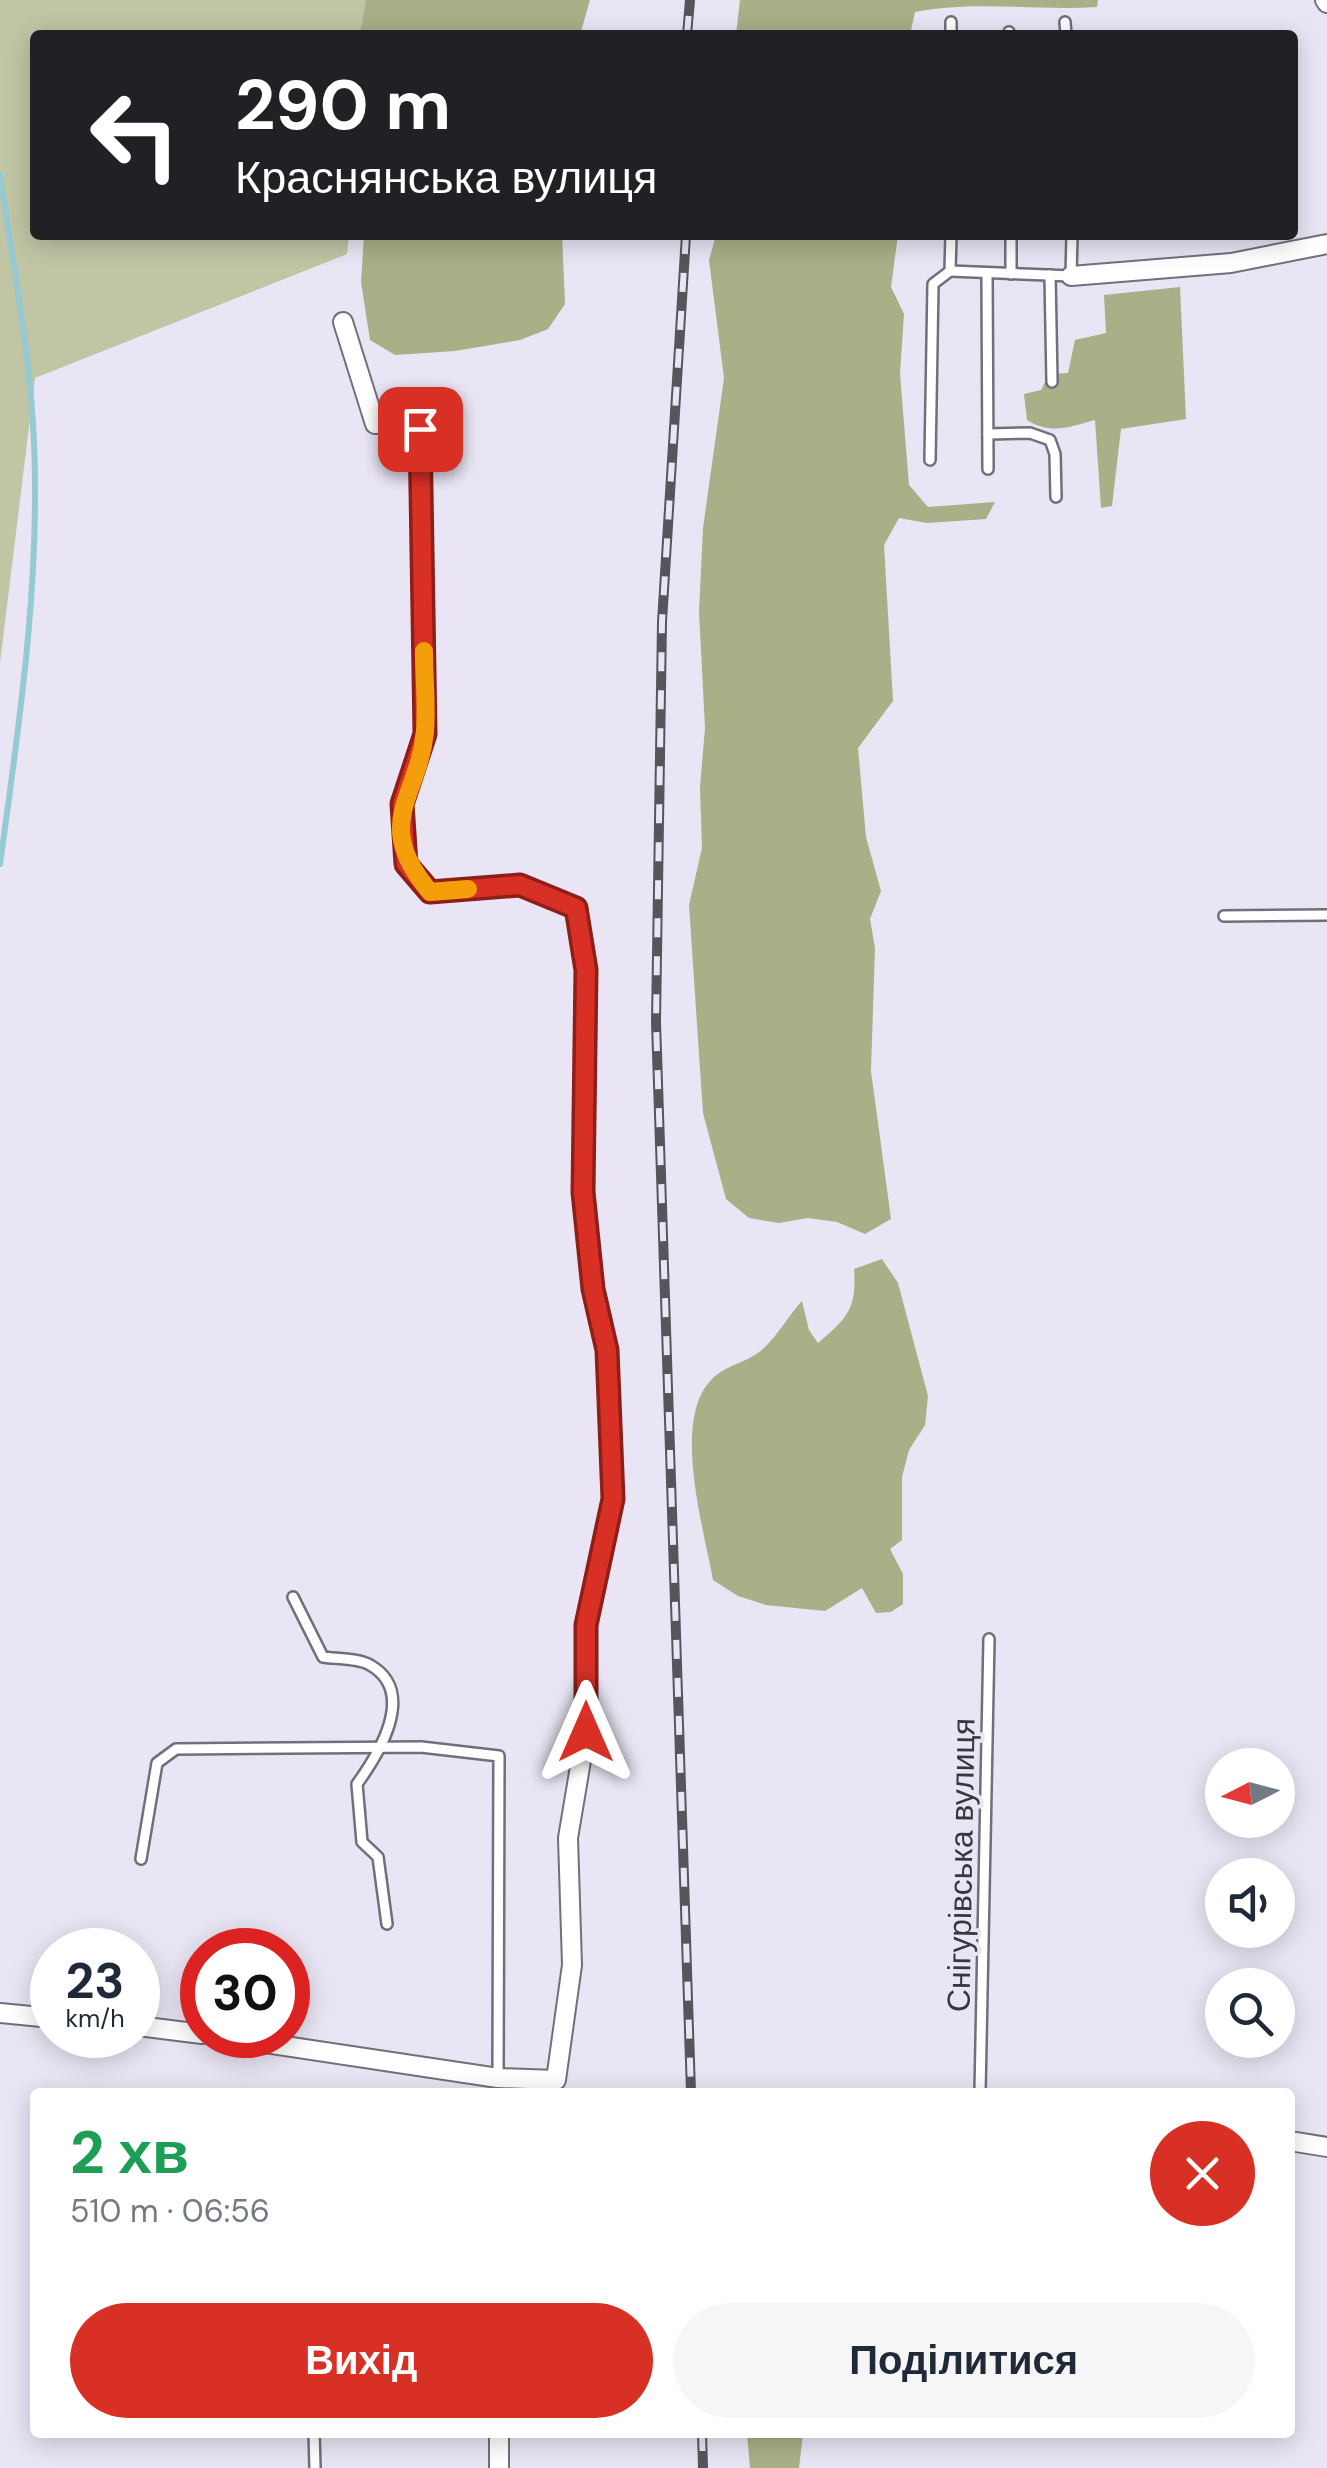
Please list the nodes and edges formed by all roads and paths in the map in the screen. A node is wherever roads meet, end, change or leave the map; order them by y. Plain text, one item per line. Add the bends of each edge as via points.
1 (951, 22) dead end
2 (1065, 22) dead end
3 (951, 30) edge
4 (1066, 30) edge
5 (950, 240) edge
6 (1011, 240) edge
7 (1072, 240) edge
8 (1327, 244) edge
9 (950, 272) junction
10 (988, 273) junction
11 (1011, 274) junction
12 (1050, 275) junction
13 (1071, 276) junction
14 (344, 322) dead end
15 (1052, 382) dead end
16 (988, 434) junction
17 (930, 460) dead end
18 (988, 470) dead end
19 (1056, 496) dead end
20 (1327, 915) edge
21 (1224, 916) dead end
22 (293, 1597) dead end
23 (989, 1639) dead end
24 (384, 1748) junction
25 (141, 1859) dead end
26 (387, 1924) dead end
27 (0, 2013) edge
28 (30, 2016) edge
29 (310, 2052) edge
30 (498, 2085) edge
31 (980, 2088) edge
32 (1295, 2142) edge
33 (1327, 2146) edge
34 (314, 2438) edge
35 (499, 2438) edge
36 (315, 2468) edge
37 (500, 2468) edge

1 - 3 lane
2 - 4 lane
5 - 9 lane
6 - 11 lane
7 - 13 lane
8 - 13 street via 1231,263
9 - 10 lane
9 - 17 lane via 933,284
10 - 11 lane
10 - 16 lane
11 - 12 lane
12 - 13 lane
12 - 15 lane
14 - 30 street via 375,424 420,429 425,734 402,804 406,864 430,892 520,885 576,908 586,970 583,1192 607,1350 613,1499 586,1625 586,1732 568,1838 572,1965 556,2080
16 - 18 lane
16 - 19 lane via 1030,433 1050,440
20 - 21 lane
22 - 24 lane via 323,1657 370,1664 385,1681 393,1714
23 - 31 lane, Снігурівська вулиця
24 - 25 lane via 176,1749 157,1762
24 - 26 lane via 357,1784 362,1842 378,1857
24 - 30 lane via 498,1756
27 - 28 street
29 - 30 street
32 - 33 street
34 - 36 lane
35 - 37 street

